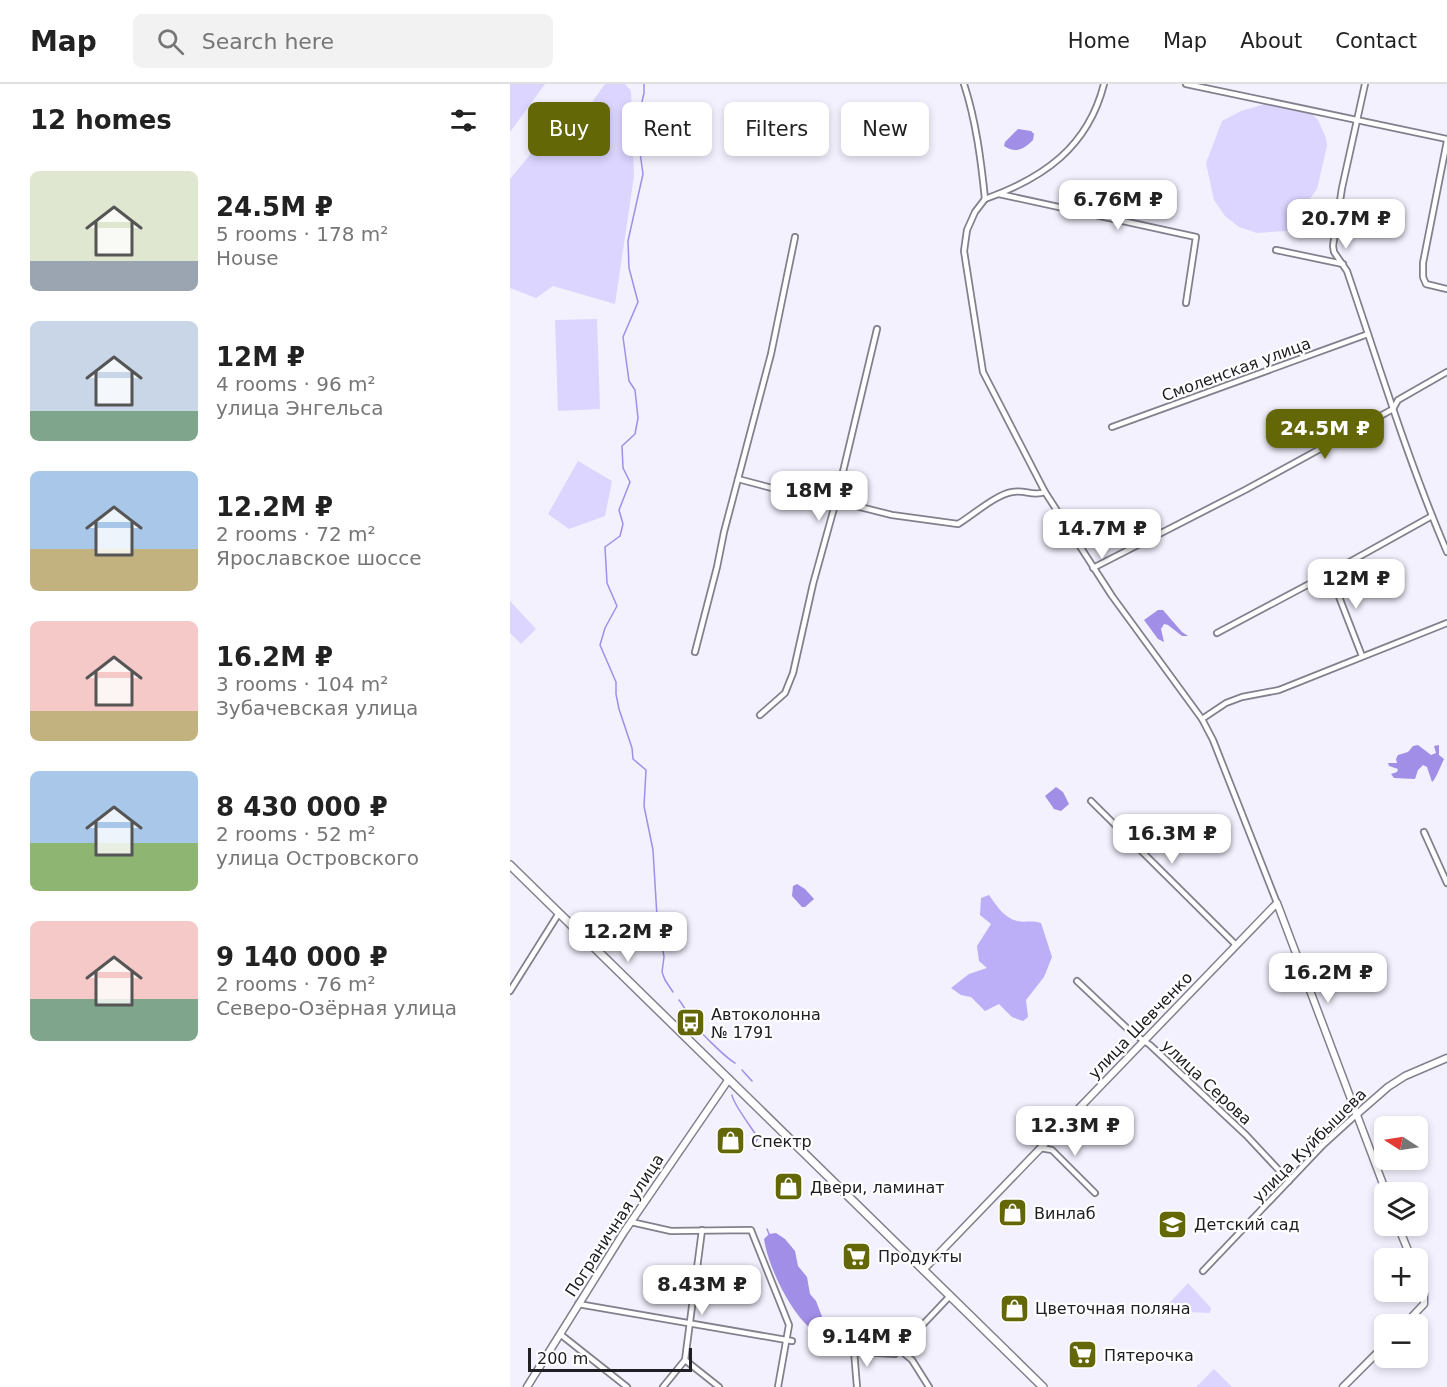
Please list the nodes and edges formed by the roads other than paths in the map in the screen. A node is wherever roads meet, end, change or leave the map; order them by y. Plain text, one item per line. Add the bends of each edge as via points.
1 (964, 84) edge
2 (1104, 84) edge
3 (1186, 84) edge
4 (1365, 84) edge
5 (1357, 119) junction
6 (1447, 140) edge
7 (999, 194) junction
8 (985, 199) junction
9 (795, 237) dead end
10 (1276, 250) dead end
11 (1342, 264) junction
12 (1447, 289) edge
13 (1186, 303) dead end
14 (877, 329) dead end
15 (1368, 334) junction
16 (1447, 372) edge
17 (1394, 410) junction
18 (1112, 427) dead end
19 (738, 479) junction
20 (1045, 492) junction
21 (836, 501) junction
22 (1432, 516) junction
23 (1447, 552) edge
24 (1093, 568) junction
25 (1328, 574) junction
26 (1447, 623) edge
27 (1217, 633) dead end
28 (695, 652) dead end
29 (1362, 656) junction
30 (760, 715) dead end
31 (1202, 718) junction
32 (1091, 801) dead end
33 (1424, 832) dead end
34 (510, 865) edge
35 (1447, 883) edge
36 (1277, 903) junction
37 (559, 913) junction
38 (1236, 945) junction
39 (1077, 981) dead end
40 (510, 991) edge
41 (1143, 1041) junction
42 (1447, 1058) edge
43 (729, 1079) junction
44 (1357, 1114) junction
45 (1040, 1148) junction
46 (1289, 1181) junction
47 (1382, 1182) edge
48 (1095, 1193) dead end
49 (631, 1222) junction
50 (702, 1230) junction
51 (923, 1270) junction
52 (1203, 1271) dead end
53 (950, 1297) junction
54 (1425, 1302) edge
55 (578, 1304) junction
56 (1416, 1314) edge
57 (690, 1324) junction
58 (560, 1334) junction
59 (789, 1340) junction
60 (838, 1346) dead end
61 (899, 1349) junction
62 (854, 1351) junction
63 (1374, 1356) edge
64 (685, 1360) junction
65 (531, 1385) edge
66 (627, 1387) edge
67 (663, 1387) edge
68 (718, 1387) edge
69 (778, 1387) edge
70 (857, 1387) edge
71 (929, 1387) edge
72 (1043, 1387) edge
73 (1343, 1387) edge

1 - 8 street via 980,153
2 - 7 street via 1092,119 1064,155 1043,172
3 - 5 street
4 - 5 street
5 - 6 street
5 - 11 street via 1335,227 1334,252
6 - 12 street via 1423,277 1426,284
7 - 8 street
7 - 13 street via 1196,237
8 - 20 street via 967,230 963,251 982,372
9 - 19 street via 771,354
10 - 11 street
11 - 15 street
14 - 21 street
15 - 17 street
15 - 18 street, Смоленская улица
16 - 17 street via 1398,400
17 - 22 street
17 - 24 street
19 - 21 street via 813,500
19 - 28 street
20 - 21 street via 1005,493 958,524
20 - 24 street
21 - 30 street via 793,673 785,693
22 - 23 street
22 - 25 street
24 - 31 street
25 - 27 street
25 - 29 street
26 - 29 street
29 - 31 street via 1280,690 1226,703
31 - 36 street
32 - 38 street
33 - 35 street
34 - 37 main road
36 - 38 street, улица Шевченко
36 - 44 street
37 - 40 street
37 - 43 main road
38 - 41 street, улица Шевченко
39 - 41 street, улица Серова
41 - 45 street, улица Шевченко
41 - 46 street, улица Серова via 1246,1135
42 - 44 street, улица Куйбышева via 1405,1076
43 - 49 street, Пограничная улица
43 - 51 main road
44 - 46 street, улица Куйбышева
44 - 47 street
45 - 48 street via 1052,1150
45 - 51 street, улица Шевченко
46 - 52 street, улица Куйбышева
49 - 50 street via 671,1231
49 - 55 street, Пограничная улица
50 - 57 street
50 - 59 street via 751,1230 789,1325
51 - 53 main road
53 - 61 street
53 - 72 main road
54 - 56 street
55 - 57 street
55 - 58 street, Пограничная улица
57 - 59 street
57 - 64 street
58 - 65 street, Пограничная улица
58 - 66 street
59 - 69 street
60 - 62 street
61 - 62 street via 895,1354
61 - 71 street via 912,1360
62 - 70 street
63 - 73 street
64 - 67 street
64 - 68 street

